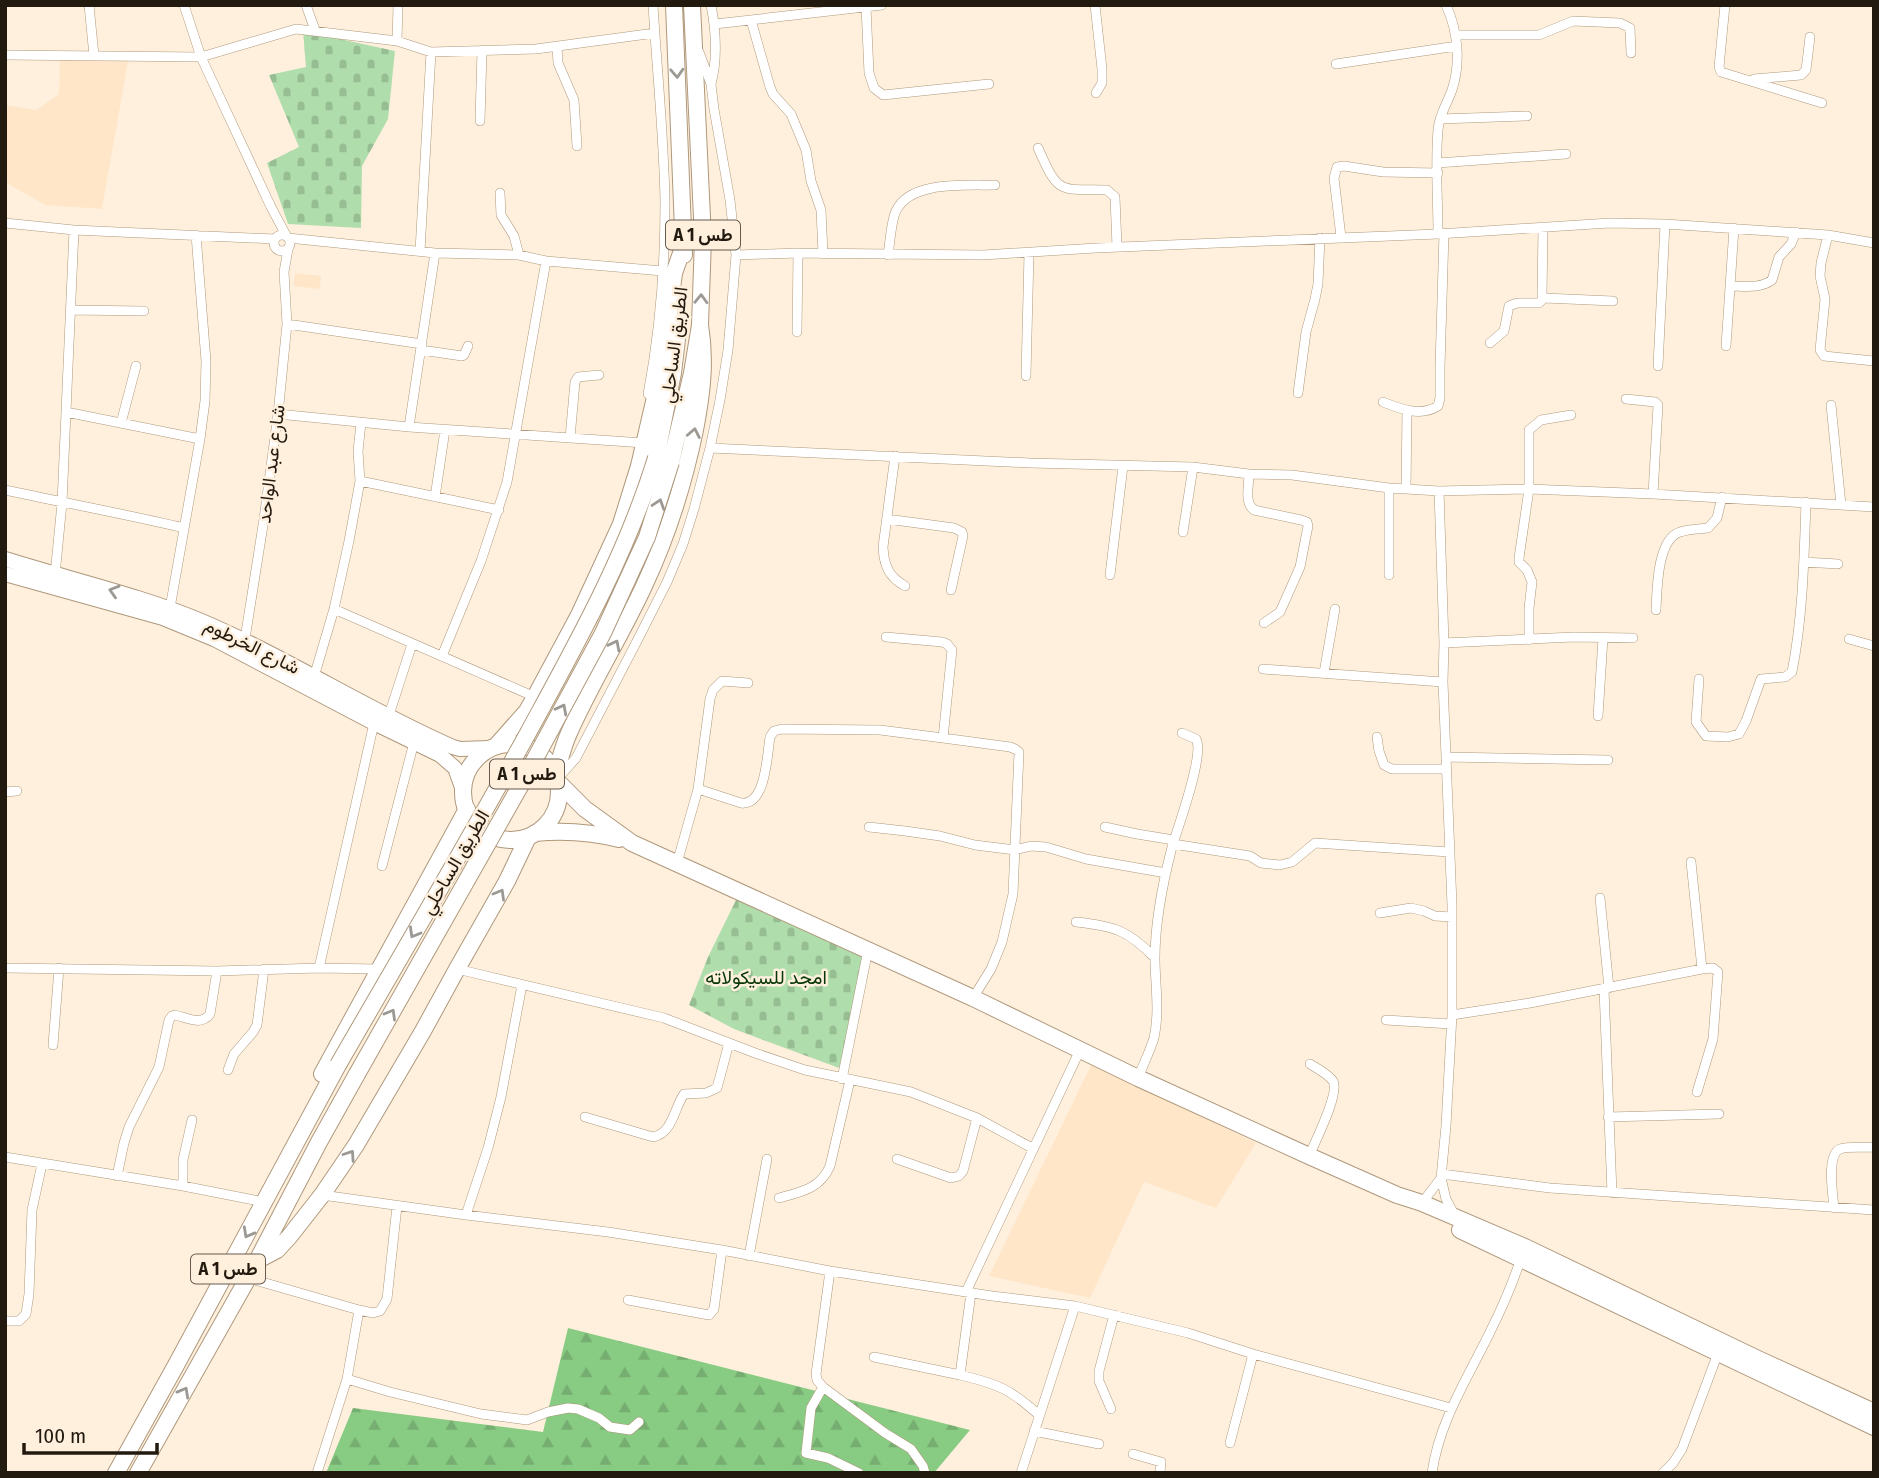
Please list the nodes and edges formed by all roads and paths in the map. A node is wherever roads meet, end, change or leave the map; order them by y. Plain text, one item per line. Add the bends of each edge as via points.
1 (89, 5) edge
2 (184, 5) edge
3 (306, 5) edge
4 (398, 5) edge
5 (653, 5) edge
6 (674, 5) edge
7 (692, 5) edge
8 (711, 5) edge
9 (882, 5) edge
10 (1095, 5) edge
11 (1446, 5) edge
12 (1725, 5) edge
13 (866, 7) junction
14 (802, 10) edge
15 (751, 20) junction
16 (715, 24) junction
17 (315, 30) junction
18 (692, 32) junction
19 (655, 33) junction
20 (1810, 37) dead end
21 (397, 41) junction
22 (1456, 41) junction
23 (557, 47) junction
24 (482, 50) junction
25 (431, 52) junction
26 (1631, 53) dead end
27 (5, 55) edge
28 (94, 56) junction
29 (201, 57) junction
30 (1336, 64) dead end
31 (1749, 79) junction
32 (711, 84) junction
33 (989, 84) dead end
34 (1096, 93) dead end
35 (1822, 103) dead end
36 (1527, 116) dead end
37 (1440, 119) junction
38 (480, 121) dead end
39 (578, 146) dead end
40 (1038, 148) dead end
41 (1566, 154) dead end
42 (1437, 163) junction
43 (1438, 173) junction
44 (995, 185) dead end
45 (500, 193) dead end
46 (271, 207) junction
47 (5, 223) edge
48 (1665, 224) junction
49 (1544, 228) junction
50 (1734, 228) junction
51 (75, 230) junction
52 (1796, 232) junction
53 (1441, 233) junction
54 (196, 234) junction
55 (1828, 235) junction
56 (1342, 237) junction
57 (1320, 238) junction
58 (276, 243) junction
59 (288, 243) junction
60 (1874, 243) edge
61 (684, 245) junction
62 (1117, 247) junction
63 (420, 251) junction
64 (435, 253) junction
65 (799, 253) junction
66 (1030, 253) junction
67 (823, 254) junction
68 (736, 255) junction
69 (888, 255) junction
70 (519, 256) junction
71 (546, 261) junction
72 (663, 271) junction
73 (284, 272) junction
74 (1730, 286) junction
75 (1544, 298) junction
76 (1613, 301) dead end
77 (72, 310) junction
78 (144, 311) dead end
79 (287, 324) junction
80 (700, 325) junction
81 (797, 332) dead end
82 (1490, 343) dead end
83 (468, 346) dead end
84 (1726, 346) dead end
85 (421, 347) junction
86 (1874, 361) edge
87 (136, 366) dead end
88 (1658, 366) dead end
89 (599, 375) dead end
90 (1026, 376) dead end
91 (1298, 393) dead end
92 (1626, 399) dead end
93 (1382, 402) dead end
94 (1831, 405) dead end
95 (1406, 411) junction
96 (66, 412) junction
97 (278, 414) junction
98 (1571, 415) dead end
99 (121, 423) junction
100 (361, 423) junction
101 (409, 427) junction
102 (445, 430) junction
103 (516, 435) junction
104 (570, 438) junction
105 (201, 439) junction
106 (642, 443) junction
107 (710, 448) junction
108 (895, 456) junction
109 (664, 460) junction
110 (1123, 466) junction
111 (1192, 467) junction
112 (1249, 474) junction
113 (360, 481) junction
114 (1389, 488) junction
115 (1406, 489) junction
116 (1529, 489) junction
117 (5, 490) edge
118 (1439, 491) junction
119 (1653, 494) junction
120 (435, 497) junction
121 (1722, 497) junction
122 (1806, 502) junction
123 (62, 503) junction
124 (1841, 505) junction
125 (1874, 507) edge
126 (499, 510) junction
127 (887, 519) junction
128 (184, 528) junction
129 (1183, 532) dead end
130 (5, 559) edge
131 (1804, 562) junction
132 (1838, 564) dead end
133 (5, 574) edge
134 (55, 575) junction
135 (1110, 575) dead end
136 (1389, 575) dead end
137 (905, 586) dead end
138 (951, 590) dead end
139 (170, 608) junction
140 (334, 609) junction
141 (1335, 609) dead end
142 (1656, 610) dead end
143 (1264, 623) dead end
144 (886, 637) dead end
145 (1603, 638) junction
146 (1633, 638) dead end
147 (1849, 639) dead end
148 (1529, 640) junction
149 (1444, 643) junction
150 (412, 644) junction
151 (1874, 646) edge
152 (243, 647) junction
153 (442, 656) junction
154 (1263, 669) dead end
155 (1324, 673) junction
156 (314, 677) junction
157 (1699, 679) dead end
158 (1443, 682) junction
159 (748, 683) dead end
160 (535, 697) junction
161 (389, 715) junction
162 (1598, 716) dead end
163 (374, 723) junction
164 (1182, 733) dead end
165 (1377, 737) dead end
166 (943, 738) junction
167 (414, 742) junction
168 (493, 747) junction
169 (1446, 757) junction
170 (1608, 760) dead end
171 (1446, 769) junction
172 (557, 778) junction
173 (698, 789) junction
174 (463, 790) junction
175 (17, 791) dead end
176 (5, 792) edge
177 (467, 809) junction
178 (869, 827) dead end
179 (1105, 827) dead end
180 (532, 835) junction
181 (1174, 842) junction
182 (632, 843) junction
183 (1015, 850) junction
184 (1449, 852) junction
185 (1691, 862) dead end
186 (677, 863) junction
187 (382, 866) dead end
188 (1166, 873) junction
189 (1600, 898) dead end
190 (1380, 913) dead end
191 (1451, 918) junction
192 (1076, 922) dead end
193 (868, 950) junction
194 (1155, 958) junction
195 (5, 968) edge
196 (59, 968) junction
197 (319, 968) junction
198 (264, 969) junction
199 (379, 969) junction
200 (457, 969) junction
201 (1702, 969) junction
202 (217, 971) junction
203 (522, 985) junction
204 (1606, 988) junction
205 (973, 998) junction
206 (1451, 1019) junction
207 (1386, 1020) dead end
208 (729, 1043) junction
209 (53, 1045) dead end
210 (1080, 1050) junction
211 (1310, 1064) dead end
212 (228, 1070) dead end
213 (1138, 1077) junction
214 (846, 1080) junction
215 (1697, 1092) dead end
216 (1719, 1114) dead end
217 (585, 1117) dead end
218 (1608, 1117) junction
219 (977, 1118) junction
220 (192, 1120) dead end
221 (1874, 1147) edge
222 (293, 1148) junction
223 (1032, 1148) junction
224 (1309, 1156) junction
225 (5, 1157) edge
226 (767, 1159) dead end
227 (897, 1159) dead end
228 (42, 1164) junction
229 (117, 1176) junction
230 (1441, 1176) junction
231 (183, 1186) junction
232 (1612, 1193) junction
233 (322, 1195) junction
234 (1397, 1195) junction
235 (779, 1198) dead end
236 (264, 1202) junction
237 (1422, 1203) junction
238 (397, 1206) junction
239 (1834, 1208) junction
240 (1874, 1210) edge
241 (466, 1215) junction
242 (1457, 1217) junction
243 (722, 1250) junction
244 (1523, 1253) junction
245 (749, 1256) junction
246 (258, 1260) junction
247 (830, 1271) junction
248 (248, 1278) junction
249 (968, 1292) junction
250 (1616, 1298) junction
251 (628, 1300) dead end
252 (1074, 1306) junction
253 (359, 1310) junction
254 (1114, 1315) junction
255 (5, 1321) edge
256 (1718, 1353) junction
257 (1253, 1354) junction
258 (874, 1357) dead end
259 (960, 1375) junction
260 (347, 1379) junction
261 (823, 1387) junction
262 (1451, 1408) junction
263 (1111, 1409) dead end
264 (1874, 1412) edge
265 (1040, 1415) junction
266 (639, 1422) dead end
267 (1874, 1426) edge
268 (1034, 1431) junction
269 (1230, 1443) dead end
270 (1099, 1444) dead end
271 (1133, 1454) dead end
272 (116, 1473) edge
273 (138, 1473) edge
274 (317, 1473) edge
275 (859, 1473) edge
276 (925, 1473) edge
277 (1020, 1473) edge
278 (1160, 1473) edge
279 (1432, 1473) edge
280 (1663, 1473) edge

1 - 28 street
2 - 29 street, شارع عبد الواحد
3 - 17 street
4 - 21 street
5 - 19 street
6 -> 61 highway, الطريق الساحلي / A 1 طس
7 - 18 highway, الطريق الساحلي / A 1 طس
8 - 16 street
9 - 13 street
10 - 34 street via 1102,69
11 - 22 street
12 - 31 street via 1719,68
13 - 14 street
13 - 33 street via 869,73 874,88 883,94
14 - 15 street
15 - 16 street
15 - 67 street via 770,87 791,114 806,150 821,210
16 - 32 street
17 - 21 street
17 - 29 street via 296,29
18 - 32 street
80 -> 18 highway, الطريق الساحلي / A 1 طس via 703,239
19 - 23 street
19 - 72 street via 665,204
20 - 31 street via 1806,70 1801,75
21 - 25 street
22 - 26 street via 1539,35 1573,21 1600,21 1630,28
22 - 30 street
22 - 37 street via 1457,73
23 - 24 street
23 - 39 street via 558,63 574,100
24 - 25 street
24 - 38 street
25 - 63 street
27 - 28 street
28 - 29 street
29 - 46 street, شارع عبد الواحد
31 - 35 street
32 - 68 street
36 - 37 street
37 - 42 street
40 - 62 street via 1058,186 1113,193
41 - 42 street
42 - 43 street
43 - 53 street
43 - 56 street via 1337,167 1334,178
44 - 69 street via 939,187 911,195 895,211
45 - 70 street via 501,215
46 - 58 street, شارع عبد الواحد
46 - 59 street, شارع عبد الواحد
47 - 51 street
48 - 49 street
48 - 50 street
48 - 88 street
49 - 53 street
49 - 75 street
50 - 52 street
50 - 74 street
51 - 54 street
51 - 77 street
52 - 55 street
52 - 74 street via 1766,285
53 - 56 street
53 - 95 street via 1440,398 1432,411
54 - 58 street
54 - 105 street via 206,360
55 - 60 street
55 - 86 street via 1820,276 1825,299 1820,350 1824,356
56 - 57 street
57 - 62 street
57 - 91 street via 1318,284
58 - 59 street via 284,251
58 - 59 street via 280,235
58 - 73 street, شارع عبد الواحد
59 - 63 street via 307,239
59 - 73 street, شارع عبد الواحد
61 - 106 highway via 674,273 663,362
61 - 109 highway, الطريق الساحلي / A 1 طس
62 - 66 street
63 - 64 street
64 - 70 street
64 - 85 street
65 - 67 street
65 - 68 street
65 - 81 street
66 - 69 street
66 - 90 street
67 - 69 street
68 - 107 street via 728,350
70 - 71 street
71 - 72 street
71 - 103 street
72 - 106 street
73 - 79 street, شارع عبد الواحد
74 - 84 street
75 - 76 street
75 - 82 street via 1539,303 1509,306 1504,331
77 - 78 street
77 - 96 street
79 - 85 street
79 - 97 street, شارع عبد الواحد
80 - 109 highway, الطريق الساحلي / A 1 طس via 692,373
172 -> 80 highway via 572,726 644,586 680,489 701,399 704,346
83 - 85 street via 462,356
85 - 101 street
87 - 99 street
89 - 104 street via 578,377 575,382
92 - 119 street via 1658,405
93 - 95 street
94 - 124 street
95 - 115 street
96 - 99 street
96 - 123 street
97 - 100 street
97 - 152 street, شارع عبد الواحد
98 - 116 street via 1541,420 1530,428
99 - 105 street
100 - 101 street
100 - 113 street
101 - 102 street
102 - 103 street
102 - 120 street
103 - 104 street
103 - 126 street
104 - 106 street
105 - 128 street
106 - 160 highway via 627,506 609,552
107 - 108 street
107 - 172 street via 667,582 576,758
108 - 110 street
108 - 127 street
109 -> 222 highway, الطريق الساحلي / A 1 طس, bridge via 588,625
246 -> 109 highway, الطريق الساحلي / A 1 طس, bridge via 603,633 643,546
110 - 111 street
110 - 135 street
111 - 112 street
111 - 129 street
112 - 114 street
112 - 143 street via 1251,508 1301,520 1308,526 1300,567 1280,612
113 - 120 street
113 - 140 street
114 - 115 street
114 - 136 street
115 - 118 street
116 - 118 street
116 - 119 street
116 - 148 street via 1518,558 1532,582
117 - 123 street
118 - 149 street
119 - 121 street
120 - 126 street
121 - 122 street
121 - 142 street via 1717,518 1708,528 1680,532 1665,544
122 - 124 street
122 - 131 street
123 - 128 street
123 - 134 street
124 - 125 street
126 - 153 street
127 - 137 street via 884,561 890,575
127 - 138 street via 962,532
128 - 139 street
130 - 134 main road, شارع الخرطوم
131 - 132 street
131 - 157 street via 1791,672 1785,677 1761,679 1739,734 1706,736 1696,722
133 - 152 main road, شارع الخرطوم via 163,618
139 -> 134 main road, شارع الخرطوم
139 - 152 main road, شارع الخرطوم
140 - 150 street
140 - 156 street
141 - 155 street
144 - 166 street via 950,646
145 - 146 street
145 - 148 street
145 - 162 street
147 - 151 street
148 - 149 street
149 - 158 street
150 - 153 street
150 - 161 street
152 - 156 main road, شارع الخرطوم
152 - 163 main road, شارع الخرطوم
153 - 160 street
154 - 155 street
155 - 158 street
156 - 161 main road, شارع الخرطوم
158 - 169 street
159 - 173 street via 723,681 713,690
160 - 168 highway
161 - 168 main road, شارع الخرطوم via 456,748
163 - 167 main road, شارع الخرطوم
163 - 197 street
164 - 181 street via 1196,739 1199,748
165 - 171 street via 1384,765 1392,769
166 - 173 street via 880,730 782,729 770,737 762,783 753,801 741,803
166 - 183 street via 1019,752
167 - 174 main road, شارع الخرطوم via 452,764
167 - 187 street
168 - 172 highway via 520,744 531,748 550,763
168 - 174 highway via 471,765
169 - 170 street
169 - 171 street
171 - 184 street
172 - 180 highway via 557,806 545,826
172 - 182 highway via 585,809
173 - 186 street
174 - 177 highway
175 - 176 street
177 - 180 highway via 472,820 492,835 503,839
177 - 199 highway
178 - 183 street
179 - 181 street
180 - 182 highway via 579,831
200 -> 180 highway
181 - 184 street via 1280,865 1292,862 1319,842
181 - 188 street
182 - 186 highway
183 - 188 street via 1046,847
183 - 205 street via 1013,894 1002,942
184 - 191 street
185 - 201 street
186 - 193 highway
188 - 194 street
189 - 204 street
190 - 191 street via 1411,908
191 - 206 street
192 - 194 street via 1117,928
193 - 205 highway
193 - 214 street
194 - 213 street via 1155,1030
195 - 196 street
196 - 202 street
196 - 209 street
197 - 198 street
197 - 199 street
198 - 202 street
198 - 212 street via 257,1024
199 - 222 highway via 314,1090
200 - 203 street
233 -> 200 highway via 381,1104
201 - 204 street
201 - 215 street via 1718,972 1713,1040
202 - 229 street via 207,1019 200,1022 175,1015 169,1020 159,1067 129,1127
203 - 208 street via 676,1021
203 - 241 street via 501,1097
204 - 206 street
204 - 218 street
205 - 210 highway
206 - 207 street
206 - 230 street
208 - 214 street
208 - 217 street via 717,1088 684,1094 661,1135 653,1137
210 - 213 highway
210 - 223 street
211 - 224 street via 1335,1088
213 - 224 highway
214 - 219 street via 911,1092
214 - 235 street via 826,1174 816,1186
216 - 218 street
218 - 232 street
219 - 223 street
219 - 227 street via 959,1176 951,1178
220 - 231 street via 183,1160
221 - 239 street via 1840,1149 1834,1154
222 - 236 highway, الطريق الساحلي / A 1 طس
223 - 249 street
224 - 234 highway
225 - 228 street
226 - 245 street
228 - 229 street
228 - 255 street via 32,1210 26,1314 19,1321
229 - 231 street
230 - 232 street
230 - 237 street
230 - 242 street via 1446,1199
231 - 236 street
232 - 239 street
233 - 238 street
233 - 246 highway via 277,1251
234 - 237 highway
234 - 244 highway via 1420,1211
236 -> 272 highway, الطريق الساحلي / A 1 طس
237 - 242 highway
238 - 241 street
238 - 253 street via 387,1298 380,1311
239 - 240 street
241 - 243 street
242 - 244 highway
243 - 245 street
243 - 251 street via 714,1309 709,1315
244 - 250 highway
244 - 262 street
245 - 247 street
246 - 248 highway, الطريق الساحلي
247 - 249 street
247 - 261 street via 816,1374
248 - 253 street
273 -> 248 highway, الطريق الساحلي
249 - 252 street
249 - 259 street
250 - 256 highway
250 - 264 highway
252 - 254 street
252 - 265 street
253 - 260 street
254 - 257 street
254 - 263 street via 1099,1371
256 - 267 highway
256 - 280 street via 1682,1449
257 - 262 street
257 - 269 street
258 - 259 street
259 - 265 street via 994,1383
260 - 266 street via 481,1414 527,1420 568,1408 599,1418 610,1427 630,1430
260 - 274 street
261 - 275 street via 811,1408 806,1453
261 - 276 street via 911,1449
262 - 279 street
265 - 268 street
268 - 270 street
268 - 277 street
271 - 278 street via 1161,1462

